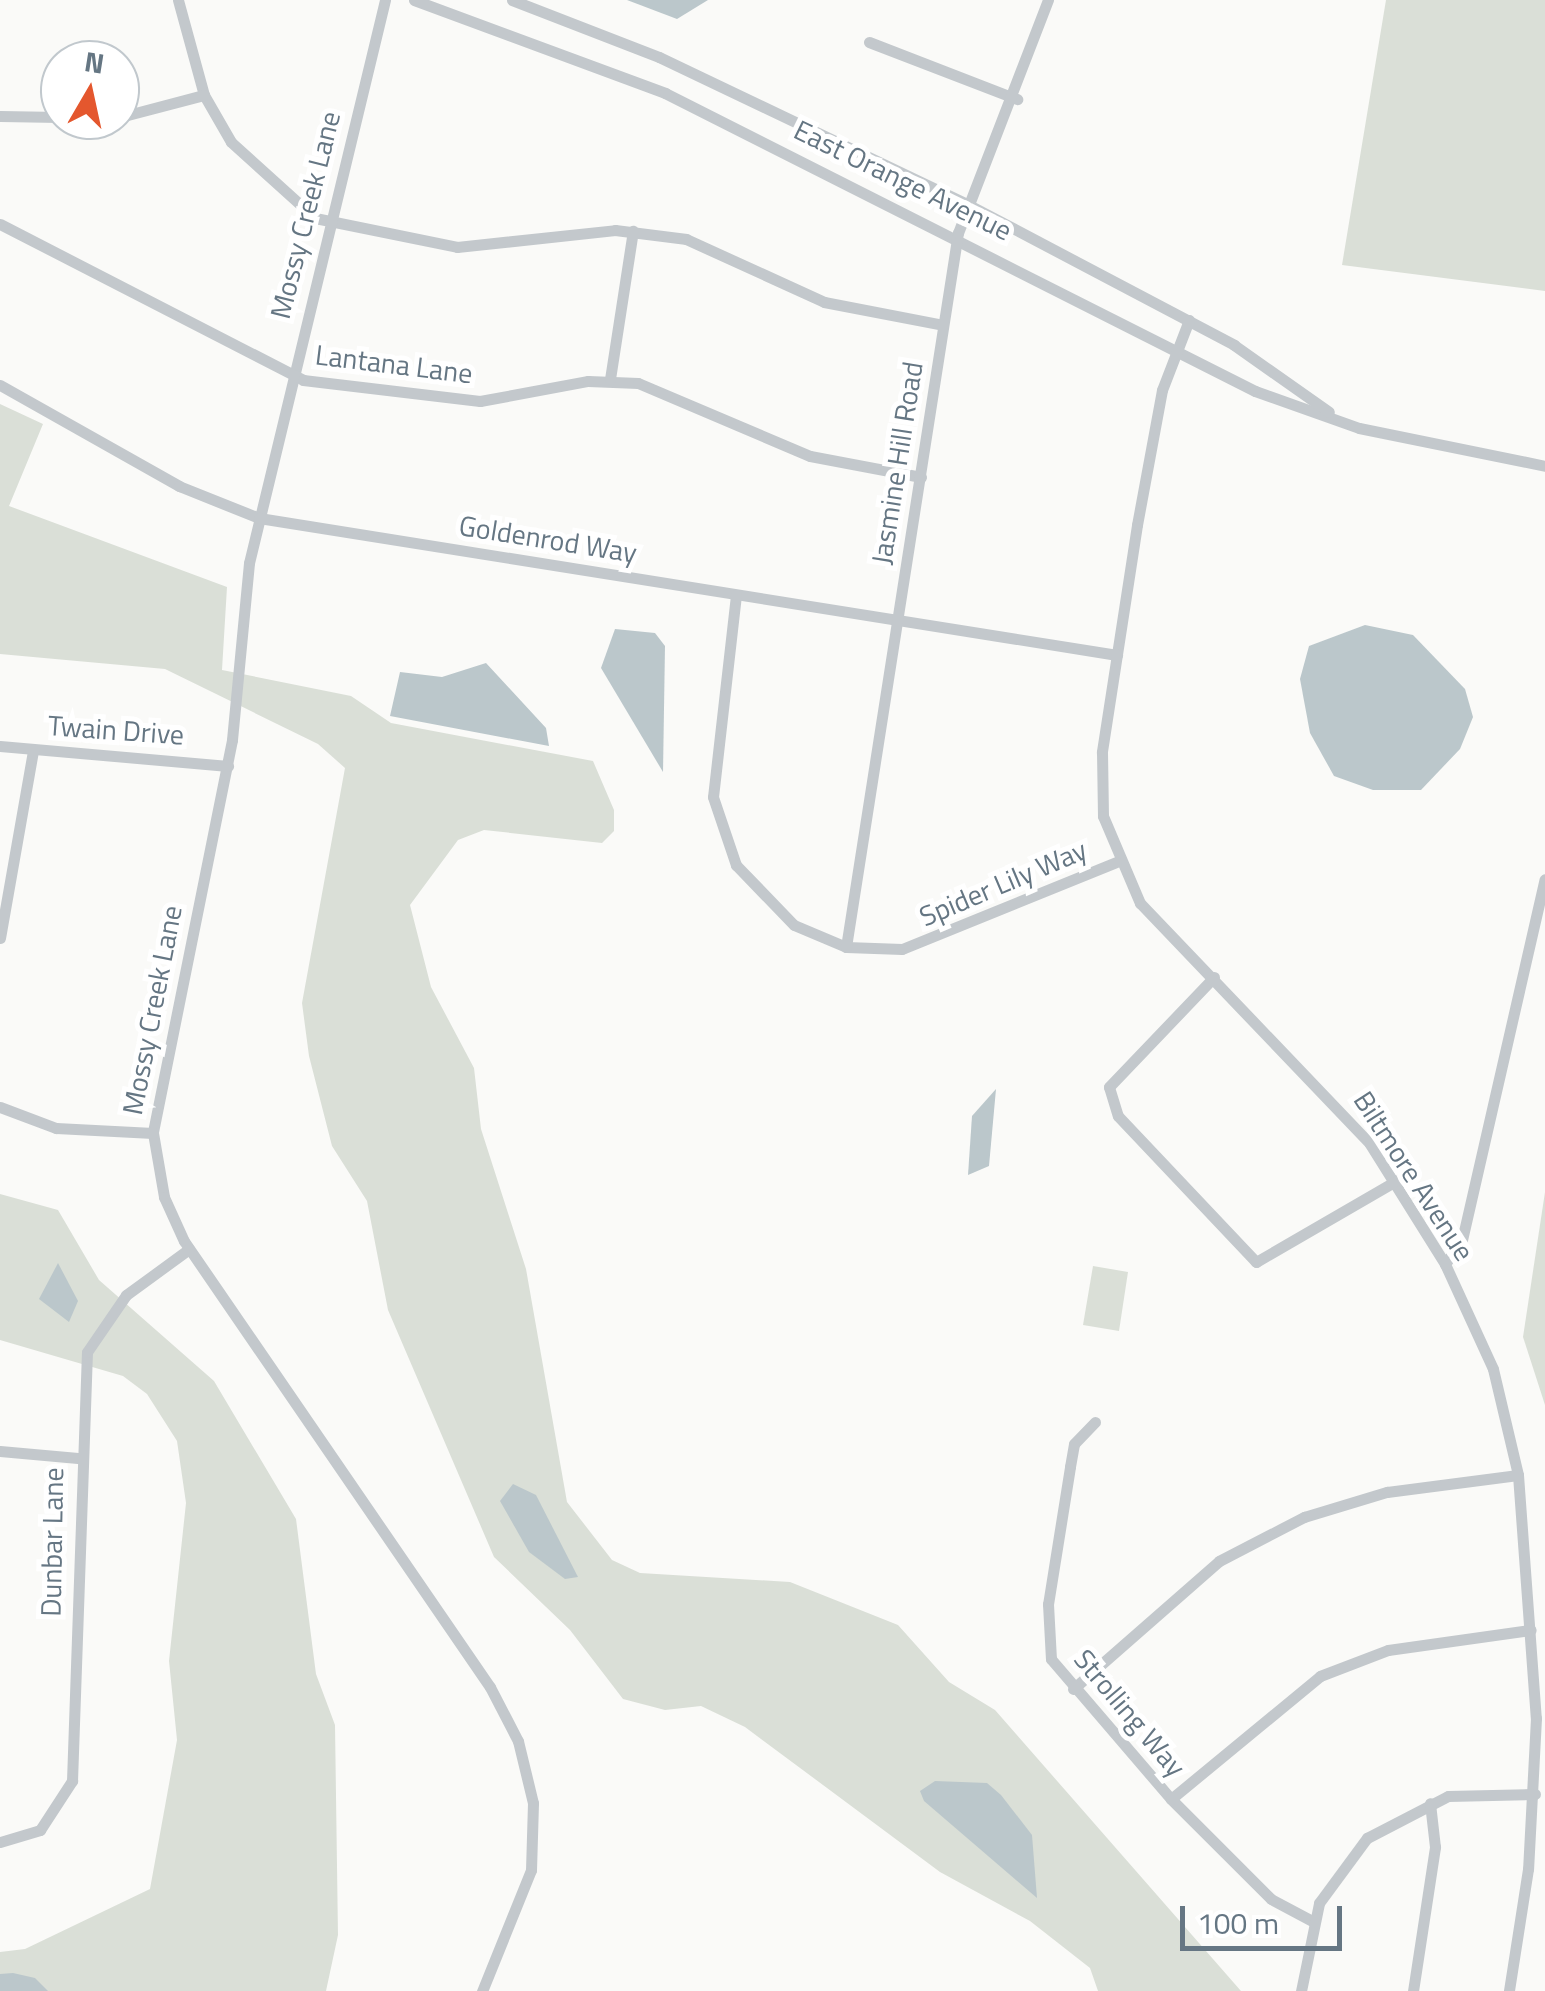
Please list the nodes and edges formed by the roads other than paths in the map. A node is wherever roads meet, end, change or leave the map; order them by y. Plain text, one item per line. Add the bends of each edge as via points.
1 (178, 0) edge
2 (385, 0) edge
3 (414, 0) edge
4 (512, 0) edge
5 (1048, 0) edge
6 (870, 42) dead end
7 (204, 95) junction
8 (1016, 98) junction
9 (140, 112) edge
10 (0, 116) edge
11 (40, 117) edge
12 (969, 205) junction
13 (329, 223) junction
14 (0, 224) edge
15 (633, 231) junction
16 (958, 234) junction
17 (1189, 320) junction
18 (943, 325) junction
19 (1177, 350) junction
20 (292, 376) junction
21 (610, 379) junction
22 (0, 385) edge
23 (1359, 428) junction
24 (1545, 466) edge
25 (920, 477) junction
26 (260, 518) junction
27 (736, 595) junction
28 (897, 621) junction
29 (1117, 655) junction
30 (0, 746) edge
31 (33, 750) junction
32 (228, 766) junction
33 (1116, 862) junction
34 (1545, 879) edge
35 (0, 938) edge
36 (846, 947) junction
37 (1214, 977) junction
38 (0, 1107) edge
39 (153, 1133) junction
40 (1394, 1182) junction
41 (190, 1250) junction
42 (1444, 1264) junction
43 (1095, 1422) dead end
44 (0, 1451) edge
45 (78, 1458) junction
46 (1518, 1475) junction
47 (1530, 1630) junction
48 (1072, 1690) junction
49 (1535, 1794) junction
50 (1171, 1799) junction
51 (1430, 1803) junction
52 (0, 1842) edge
53 (1312, 1920) junction
54 (482, 1991) edge
55 (1302, 1991) edge
56 (1412, 1991) edge
57 (1509, 1991) edge

1 - 7 street
2 - 13 street, Mossy Creek Lane
3 - 16 street, East Orange Avenue via 631,78
4 - 12 street, East Orange Avenue via 659,57
5 - 8 street, Jasmine Hill Road
6 - 8 street
7 - 9 street
7 - 13 street via 231,142
8 - 12 street, Jasmine Hill Road
10 - 11 street
12 - 16 street, Jasmine Hill Road
12 - 17 street, East Orange Avenue
13 - 15 street via 469,247
13 - 20 street, Mossy Creek Lane
14 - 20 street, Lantana Lane
15 - 18 street via 715,247 851,310
15 - 21 street
16 - 18 street, Jasmine Hill Road
16 - 19 street, East Orange Avenue
17 - 19 street, Biltmore Avenue
17 - 23 street, East Orange Avenue
18 - 25 street, Jasmine Hill Road
19 - 23 street, East Orange Avenue
19 - 29 street, Biltmore Avenue
20 - 21 street, Lantana Lane via 480,401
20 - 26 street, Mossy Creek Lane
21 - 25 street, Lantana Lane via 670,392 810,456
22 - 26 street, Goldenrod Way via 179,486
23 - 24 street, East Orange Avenue
25 - 28 street, Jasmine Hill Road
26 - 27 street, Goldenrod Way
26 - 32 street, Mossy Creek Lane
27 - 28 street, Goldenrod Way
27 - 36 street, Spider Lily Way via 710,768 723,838 776,911
28 - 29 street, Goldenrod Way
28 - 36 street, Jasmine Hill Road
29 - 33 street, Biltmore Avenue via 1100,777
30 - 31 street, Twain Drive
31 - 32 street, Twain Drive via 149,752
31 - 35 street
32 - 39 street, Mossy Creek Lane
33 - 36 street, Spider Lily Way via 924,944
33 - 37 street, Biltmore Avenue via 1140,903
34 - 42 street via 1462,1240
37 - 40 street, Biltmore Avenue via 1322,1085
37 - 40 street via 1115,1078 1107,1094 1118,1116 1256,1262
38 - 39 street via 56,1128
39 - 41 street, Mossy Creek Lane via 164,1197
40 - 42 street, Biltmore Avenue
41 - 45 street, Dunbar Lane via 100,1322 84,1368
41 - 54 street, Mossy Creek Lane via 515,1734 531,1785 533,1854 514,1925
42 - 46 street, Biltmore Avenue via 1494,1369
43 - 48 street, Strolling Way via 1074,1444 1048,1604 1051,1660
44 - 45 street
45 - 52 street, Dunbar Lane via 72,1782 40,1830
46 - 47 street, Biltmore Avenue
46 - 48 street via 1388,1492 1304,1517 1219,1560
47 - 49 street, Biltmore Avenue
47 - 50 street via 1388,1650 1320,1676
48 - 50 street, Strolling Way
49 - 51 street via 1474,1792
49 - 57 street, Biltmore Avenue
50 - 53 street, Strolling Way via 1271,1899
51 - 53 street via 1348,1857
51 - 56 street via 1435,1847
53 - 55 street

